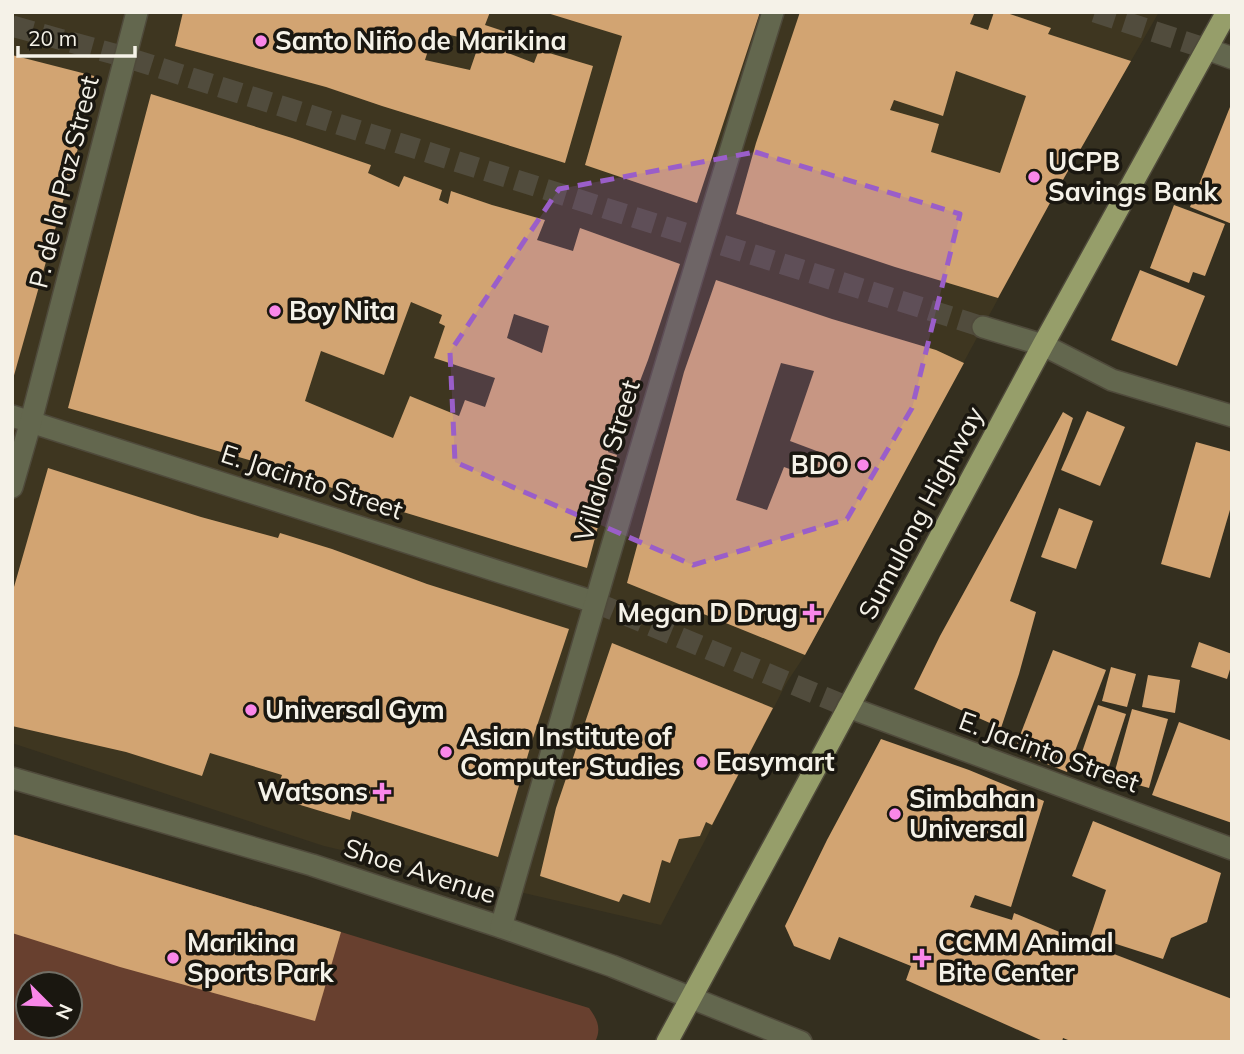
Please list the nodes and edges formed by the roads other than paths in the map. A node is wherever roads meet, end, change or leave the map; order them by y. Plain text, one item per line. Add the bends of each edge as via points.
1 (137, 12) edge
2 (773, 12) edge
3 (1227, 12) edge
4 (1207, 49) junction
5 (1232, 58) edge
6 (983, 327) tunnel mouth
7 (1043, 345) junction
8 (1232, 416) edge
9 (22, 419) edge
10 (12, 487) edge
11 (594, 602) junction
12 (848, 707) junction
13 (12, 778) edge
14 (1232, 849) edge
15 (501, 927) junction
16 (691, 998) junction
17 (667, 1042) edge
18 (802, 1042) edge

1 - 9 street, P. de la Paz Street
2 - 11 street, Villalon Street
3 - 4 main road, Sumulong Highway
4 - 5 street
4 - 7 main road, Sumulong Highway
6 - 7 street
7 - 8 street via 1112,380
7 - 12 main road, Sumulong Highway
9 - 10 street, P. de la Paz Street
9 - 11 street, E. Jacinto Street
11 - 15 street, Villalon Street
12 - 14 street, E. Jacinto Street
12 - 16 main road, Sumulong Highway
13 - 15 street, Shoe Avenue via 312,865
15 - 16 street, Shoe Avenue
16 - 17 main road, Sumulong Highway
16 - 18 street, Shoe Avenue

